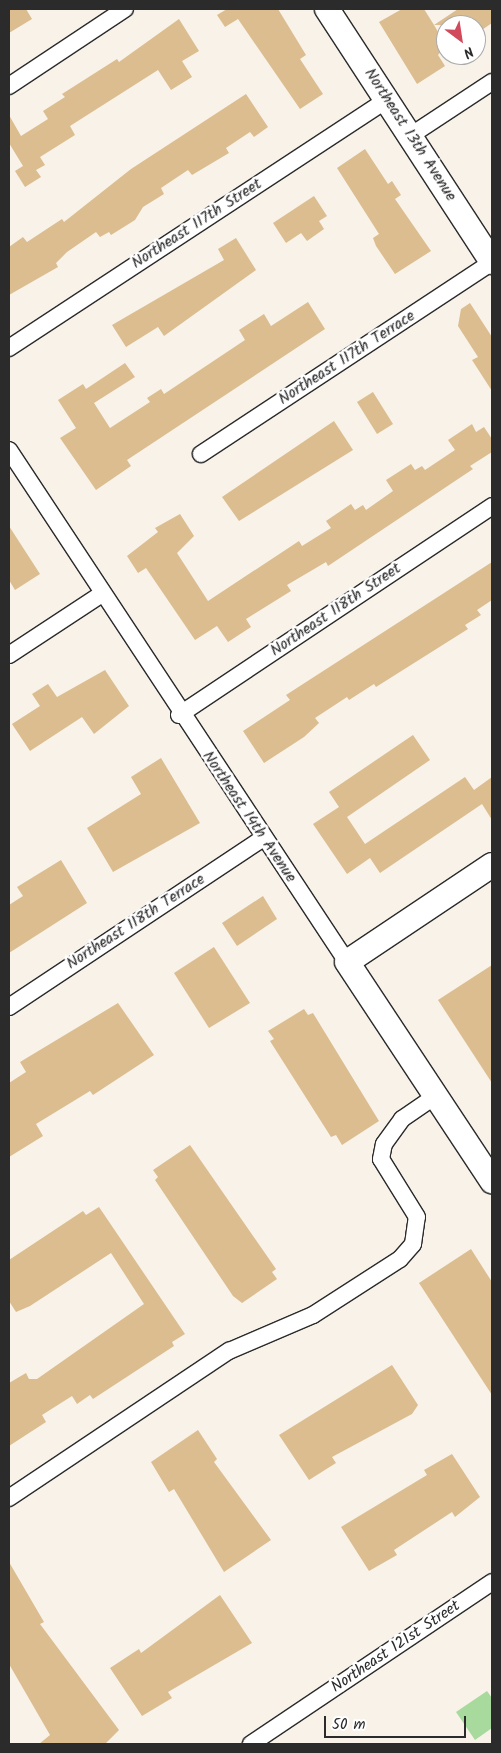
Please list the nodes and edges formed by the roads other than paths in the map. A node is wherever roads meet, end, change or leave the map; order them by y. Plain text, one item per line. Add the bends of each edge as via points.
1 (125, 9) edge
2 (328, 9) edge
3 (492, 82) edge
4 (9, 86) edge
5 (386, 100) junction
6 (410, 136) junction
7 (492, 262) edge
8 (9, 348) edge
9 (9, 450) edge
10 (201, 454) dead end
11 (492, 506) edge
12 (102, 594) junction
13 (9, 656) edge
14 (180, 715) junction
15 (263, 838) junction
16 (492, 865) edge
17 (347, 962) junction
18 (9, 1007) edge
19 (437, 1095) junction
20 (492, 1181) edge
21 (9, 1498) edge
22 (492, 1582) edge
23 (251, 1744) edge

1 - 4 street
2 - 5 street, Northeast 13th Avenue
3 - 6 street
5 - 6 street, Northeast 13th Avenue
5 - 8 street, Northeast 117th Street
6 - 7 street, Northeast 13th Avenue
7 - 10 street, Northeast 117th Terrace
9 - 12 street, Northeast 14th Avenue
11 - 14 street, Northeast 118th Street
12 - 13 street
12 - 14 street, Northeast 14th Avenue
14 - 15 street, Northeast 14th Avenue
15 - 17 street, Northeast 14th Avenue
15 - 18 street, Northeast 118th Terrace
16 - 17 street
17 - 19 street, Northeast 14th Avenue
19 - 20 street, Northeast 14th Avenue
19 - 21 street via 390,1131 381,1158 415,1211 418,1228 413,1244 400,1259 313,1315 229,1351
22 - 23 street, Northeast 121st Street

